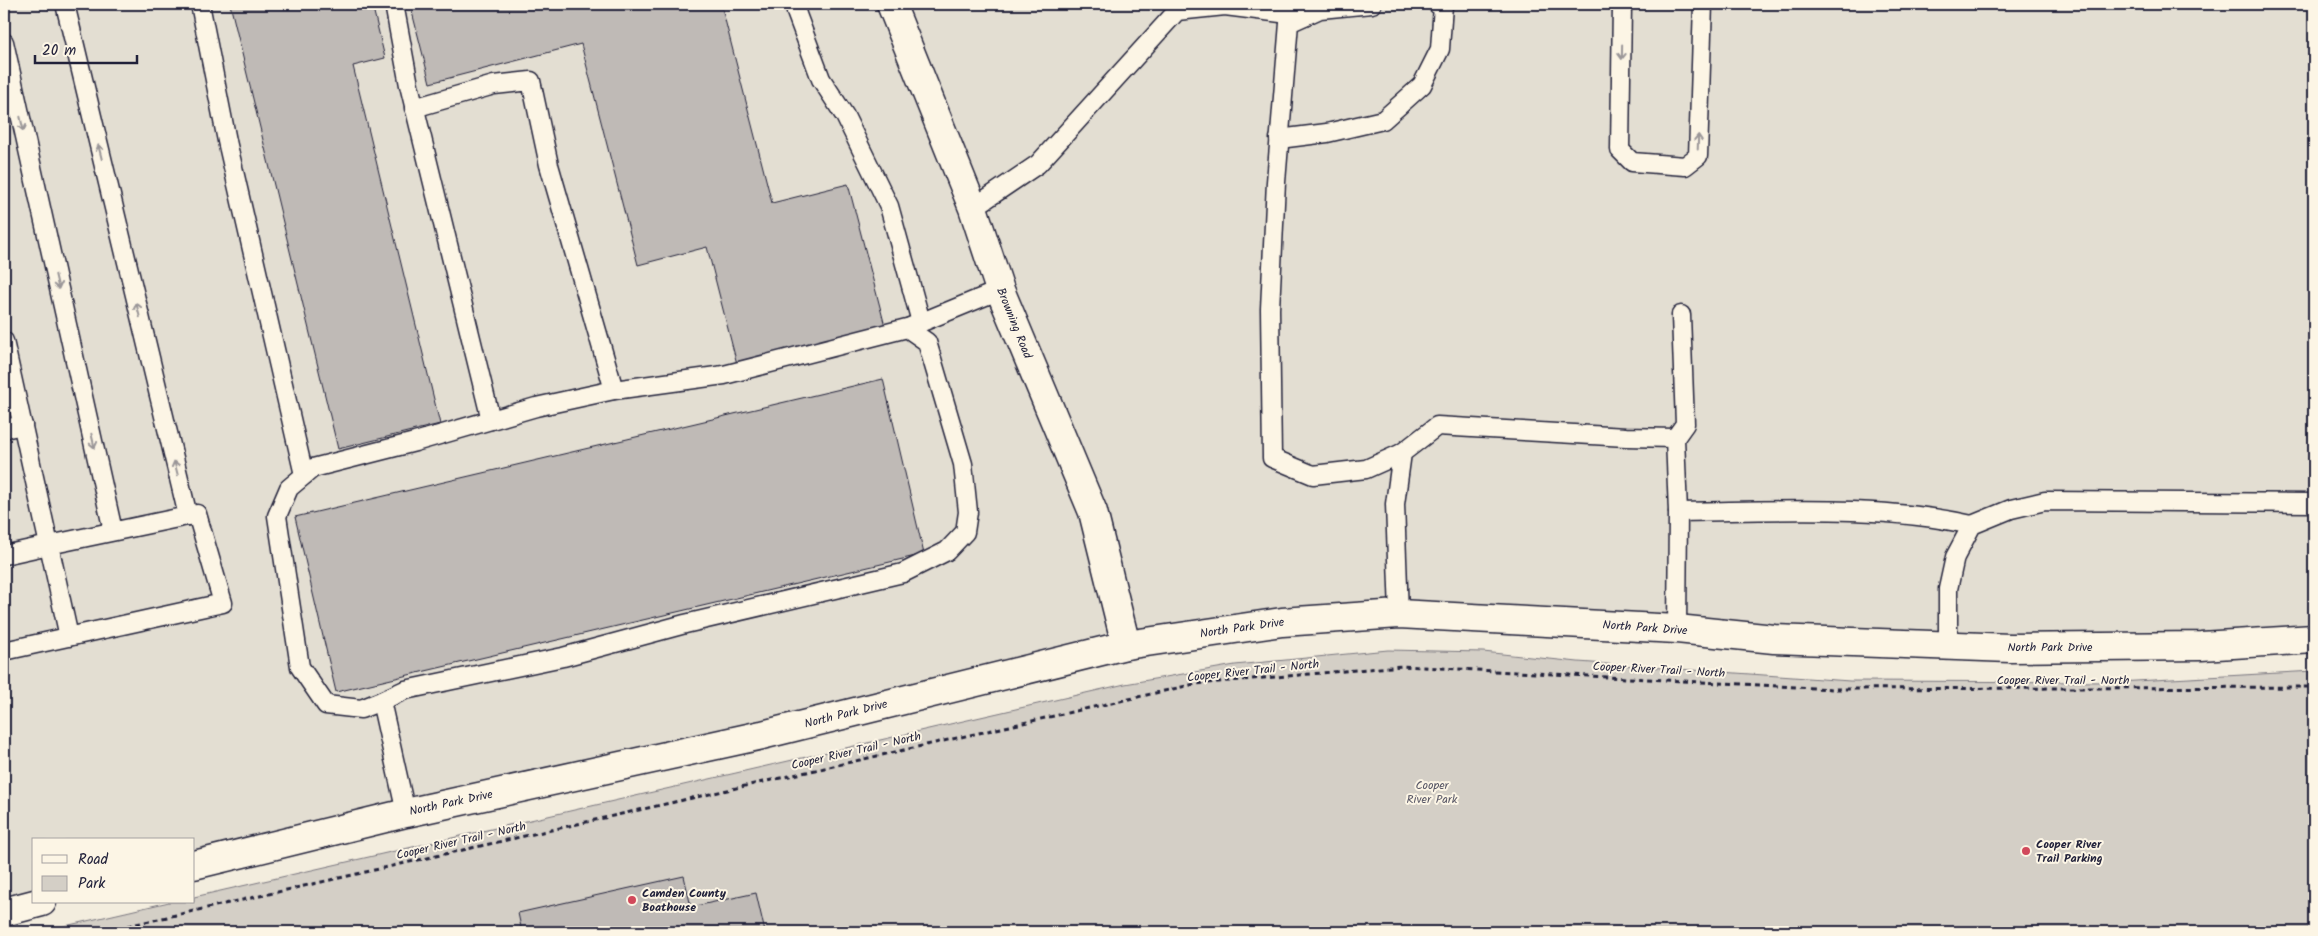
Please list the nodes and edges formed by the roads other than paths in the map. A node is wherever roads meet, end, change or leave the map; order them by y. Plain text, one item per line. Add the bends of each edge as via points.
1 (65, 4) edge
2 (200, 4) edge
3 (394, 4) edge
4 (798, 4) edge
5 (891, 4) edge
6 (1372, 4) edge
7 (1437, 4) edge
8 (1622, 4) edge
9 (1703, 4) edge
10 (1304, 16) junction
11 (4, 42) edge
12 (414, 108) junction
13 (1280, 139) junction
14 (973, 208) junction
15 (1000, 290) junction
16 (1681, 315) dead end
17 (914, 325) junction
18 (4, 341) edge
19 (614, 390) junction
20 (491, 420) junction
21 (22, 425) junction
22 (4, 429) edge
23 (1675, 438) junction
24 (1402, 453) junction
25 (304, 475) junction
26 (2314, 503) edge
27 (1678, 512) junction
28 (188, 516) junction
29 (1972, 525) junction
30 (113, 531) junction
31 (49, 545) junction
32 (4, 555) edge
33 (1399, 614) junction
34 (1677, 629) junction
35 (69, 637) junction
36 (2314, 638) edge
37 (1126, 645) junction
38 (1948, 646) junction
39 (4, 651) edge
40 (381, 701) junction
41 (406, 813) junction
42 (195, 865) edge
43 (34, 904) edge
44 (4, 912) edge

28 -> 1 lane
2 - 25 lane via 227,140
3 - 12 lane
4 - 17 lane via 796,12 821,79 845,116 889,206
5 - 14 street, Browning Road
6 - 10 lane via 1320,9
7 - 13 lane via 1443,5 1440,49 1422,85 1383,120 1327,133
8 -> 9 lane via 1620,150 1632,162 1685,166 1698,156
10 - 13 lane via 1290,23
10 - 14 lane via 1225,6 1177,11 1038,164
11 -> 30 lane
12 - 19 lane via 494,85 531,81 549,166
12 - 20 lane
13 - 24 lane via 1270,309 1272,458 1313,475 1366,468
14 - 15 street, Browning Road
15 - 17 lane
15 - 37 street, Browning Road via 1093,512
16 - 23 lane via 1685,424
17 - 19 lane via 724,375
17 - 40 lane via 927,342 963,464 968,512 965,532 947,551 903,573 685,624 563,657 406,690
18 - 21 lane
19 - 20 lane
20 - 25 lane via 313,468
21 - 22 lane
21 - 31 lane
23 - 24 lane via 1437,426
23 - 27 lane
24 - 33 lane via 1396,504
25 - 40 lane via 290,488 277,516 300,667 326,705 361,709
26 - 29 lane via 2045,501 2011,509
27 - 29 lane via 1845,511 1939,518
27 - 34 lane
28 - 30 lane
28 - 35 lane via 197,514 223,603
29 - 38 lane via 1954,558 1948,589
30 - 31 lane
31 - 32 lane
31 - 35 lane
33 - 34 street, North Park Drive
33 - 37 street, North Park Drive via 1282,622
34 - 38 street, North Park Drive via 1774,639
35 - 39 lane
36 - 38 street, North Park Drive via 2200,646
37 - 41 street, North Park Drive via 762,735
40 - 41 lane
41 - 42 street, North Park Drive
43 - 44 street

